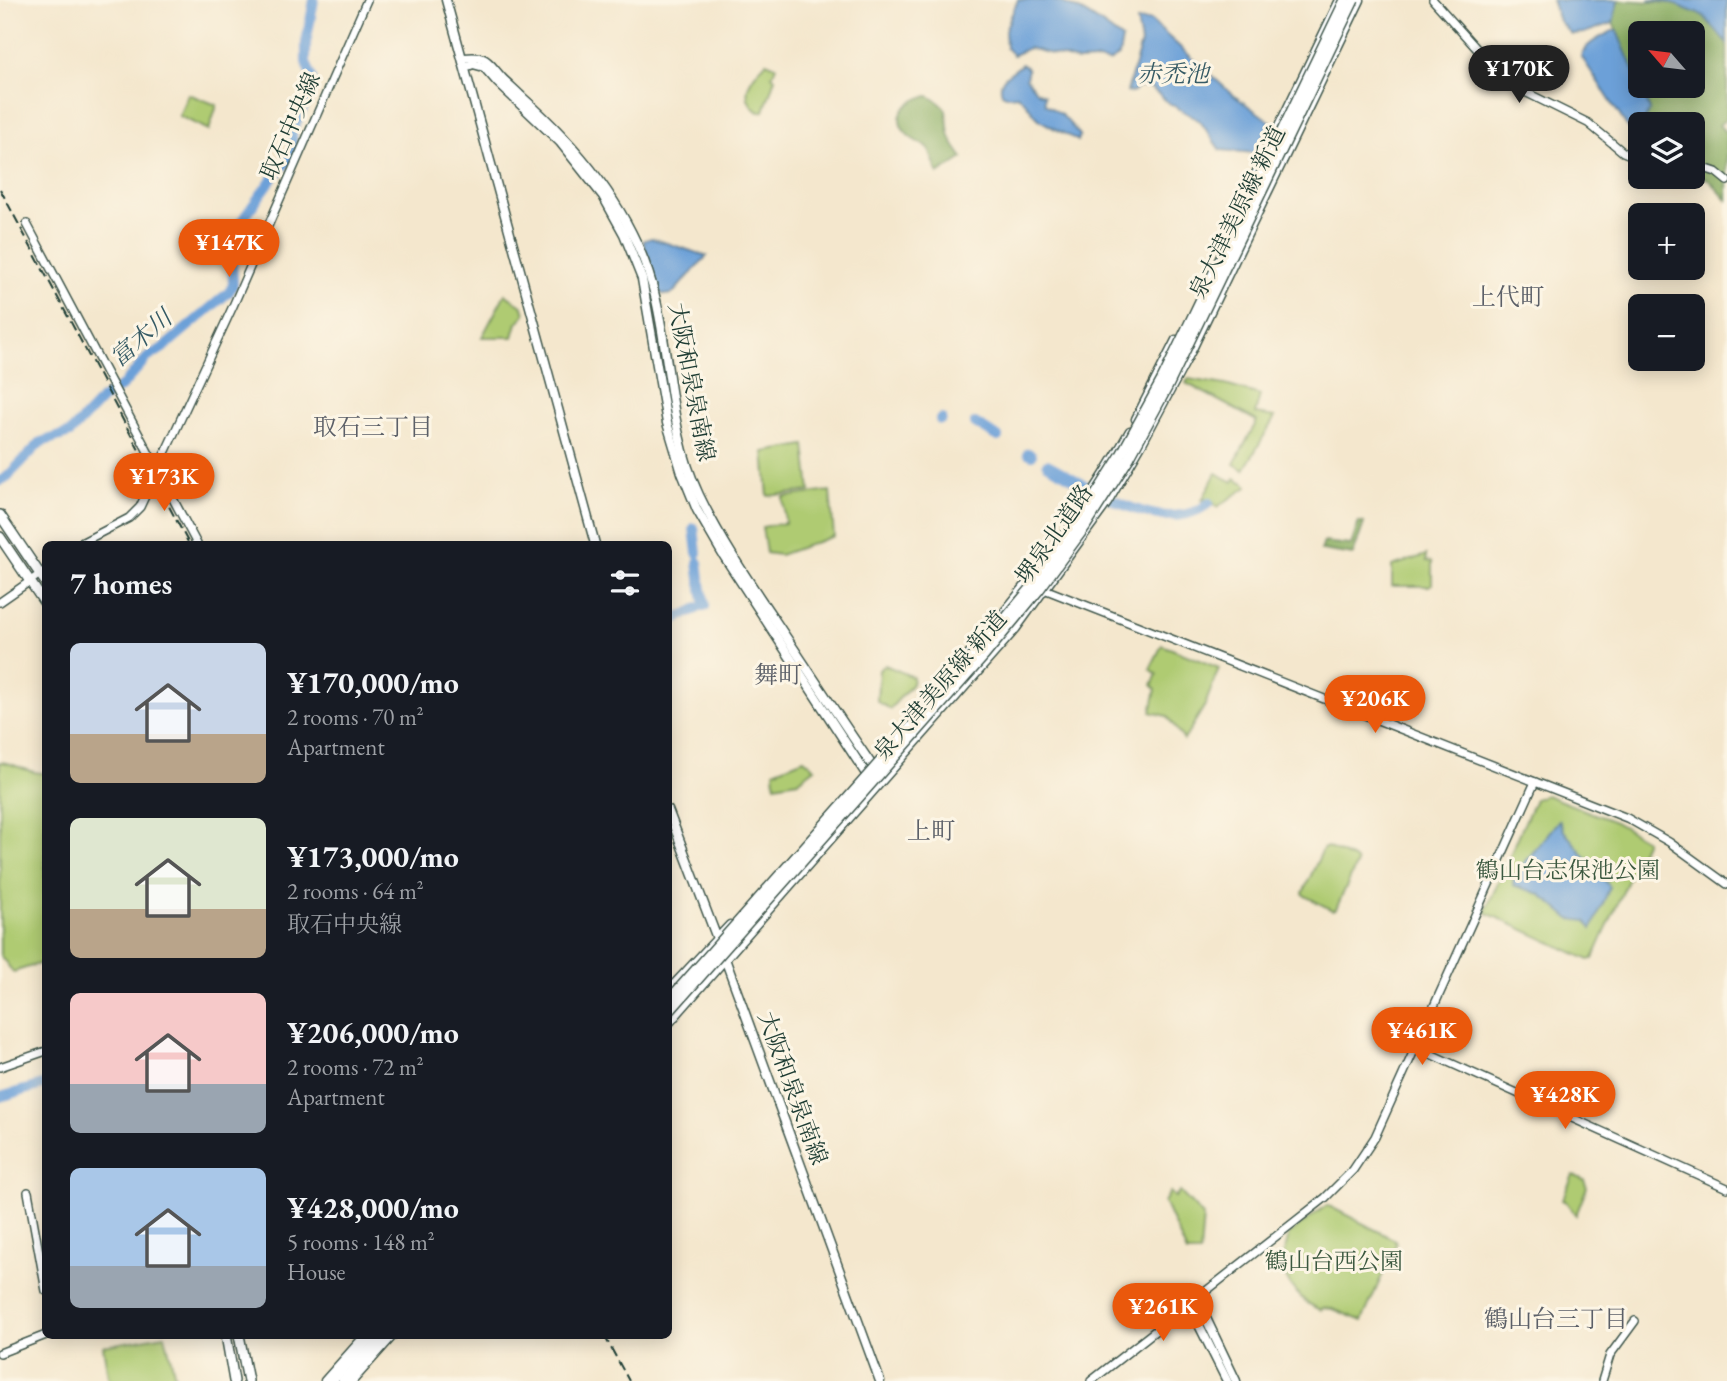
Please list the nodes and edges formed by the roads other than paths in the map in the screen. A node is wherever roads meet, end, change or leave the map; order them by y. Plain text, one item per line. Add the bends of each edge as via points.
1 (367, 0) edge
2 (1339, 0) edge
3 (1345, 0) edge
4 (1354, 0) edge
5 (1360, 0) edge
6 (1433, 0) edge
7 (448, 3) edge
8 (464, 63) junction
9 (1628, 154) edge
10 (1705, 168) edge
11 (1727, 181) edge
12 (27, 224) dead end
13 (157, 469) junction
14 (0, 515) edge
15 (0, 537) edge
16 (85, 541) edge
17 (195, 541) edge
18 (594, 541) edge
19 (42, 573) edge
20 (42, 577) edge
21 (29, 580) junction
22 (1031, 580) junction
23 (1044, 590) junction
24 (42, 599) edge
25 (0, 602) edge
26 (872, 765) junction
27 (865, 773) junction
28 (882, 781) junction
29 (1535, 782) junction
30 (875, 789) junction
31 (672, 820) edge
32 (1727, 884) edge
33 (717, 937) junction
34 (725, 959) junction
35 (672, 987) edge
36 (672, 995) edge
37 (672, 1008) edge
38 (672, 1019) edge
39 (1415, 1047) junction
40 (42, 1052) edge
41 (0, 1067) edge
42 (1727, 1188) edge
43 (28, 1192) dead end
44 (42, 1269) edge
45 (1190, 1303) junction
46 (1635, 1321) dead end
47 (42, 1337) edge
48 (227, 1339) edge
49 (240, 1339) edge
50 (362, 1339) edge
51 (369, 1339) edge
52 (380, 1339) edge
53 (389, 1339) edge
54 (0, 1353) edge
55 (234, 1381) edge
56 (248, 1381) edge
57 (325, 1381) edge
58 (332, 1381) edge
59 (343, 1381) edge
60 (352, 1381) edge
61 (880, 1381) edge
62 (1091, 1381) edge
63 (1227, 1381) edge
64 (1237, 1381) edge
65 (1602, 1381) edge

1 - 13 street, 取石中央線
2 - 22 main road, 泉大津美原線 新道, bridge via 1128,435
3 - 36 highway, 堺泉北道路, bridge via 1162,380 1078,523 979,650
4 - 37 highway, 堺泉北道路, bridge via 1168,386 1085,527 985,655
5 - 23 main road, 泉大津美原線 新道 via 1191,351 1107,503
6 - 9 street via 1503,78 1588,124
7 - 8 main road
8 - 18 main road
8 - 26 main road, 大阪和泉泉南線 via 481,57 489,61 564,138 631,229 656,300 680,436 698,492 732,557
8 - 27 main road, 大阪和泉泉南線 via 484,67 559,142 603,196 625,233 642,279 667,423 697,510
10 - 11 street
12 - 13 street
13 - 16 street, 取石中央線 via 135,514
13 - 17 street
14 - 19 highway
15 - 21 highway
20 - 21 street
21 - 24 highway
21 - 25 street
22 - 23 street
22 - 26 main road, 泉大津美原線 新道
23 - 28 main road, 泉大津美原線 新道
23 - 29 street
26 - 27 main road, 泉大津美原線 新道
26 - 28 main road, 大阪和泉泉南線
27 - 30 main road, 大阪和泉泉南線
27 - 33 main road, 泉大津美原線 新道
28 - 30 main road, 泉大津美原線 新道
29 - 32 street via 1648,829
29 - 39 street
30 - 34 main road, 泉大津美原線 新道
31 - 33 main road, 大阪和泉泉南線
33 - 34 main road, 大阪和泉泉南線
33 - 35 main road, 泉大津美原線 新道
34 - 38 main road, 泉大津美原線 新道
34 - 61 main road, 大阪和泉泉南線
39 - 42 street
39 - 45 street via 1375,1137 1353,1170 1325,1198
40 - 41 street
43 - 44 street
45 - 62 street
45 - 63 main road
45 - 64 main road via 1202,1310
46 - 65 street via 1610,1355
47 - 54 street
48 - 55 highway
49 - 56 highway
50 - 57 main road
51 - 58 highway
52 - 59 highway
53 - 60 main road

